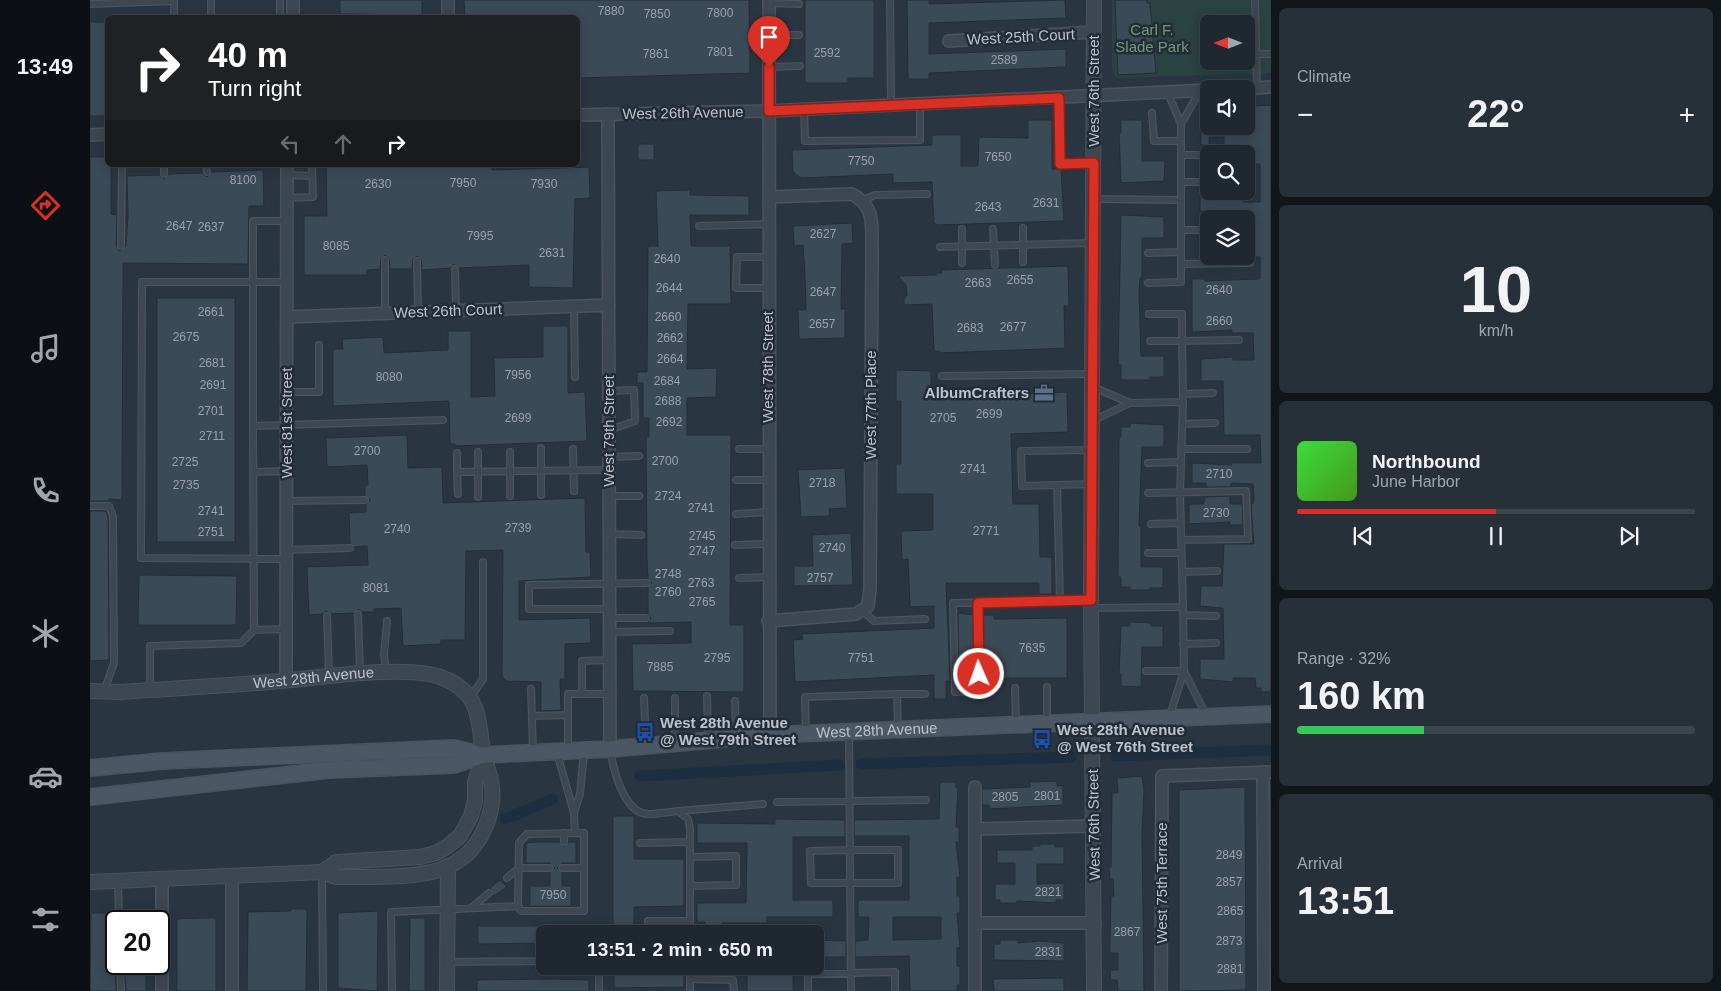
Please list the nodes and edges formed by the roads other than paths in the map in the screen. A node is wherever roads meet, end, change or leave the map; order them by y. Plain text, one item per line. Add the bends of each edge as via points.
1 (174, 0) edge
2 (211, 0) edge
3 (280, 0) edge
4 (292, 0) edge
5 (448, 0) edge
6 (890, 0) edge
7 (1094, 0) edge
8 (1255, 0) edge
9 (144, 1) edge
10 (770, 1) edge
11 (90, 4) edge
12 (799, 4) dead end
13 (174, 15) edge
14 (211, 15) edge
15 (280, 15) edge
16 (292, 15) edge
17 (448, 15) edge
18 (1094, 32) junction
19 (770, 35) junction
20 (799, 35) dead end
21 (948, 41) dead end
22 (1256, 54) junction
23 (1271, 54) edge
24 (800, 66) dead end
25 (769, 67) junction
26 (1271, 87) edge
27 (1257, 88) joint
28 (1200, 91) edge
29 (1168, 92) junction
30 (1095, 96) junction
31 (1200, 97) edge
32 (1059, 98) junction
33 (920, 104) junction
34 (891, 106) junction
35 (804, 110) junction
36 (769, 111) junction
37 (1152, 113) dead end
38 (608, 114) junction
39 (580, 115) edge
40 (1181, 124) junction
41 (105, 134) edge
42 (90, 135) edge
43 (1181, 141) junction
44 (1182, 155) junction
45 (1200, 155) edge
46 (1094, 163) junction
47 (122, 167) edge
48 (164, 167) edge
49 (206, 167) edge
50 (312, 167) edge
51 (287, 170) edge
52 (207, 172) dead end
53 (164, 174) dead end
54 (312, 176) junction
55 (1181, 182) junction
56 (1200, 182) edge
57 (927, 194) dead end
58 (768, 197) junction
59 (287, 198) junction
60 (863, 200) junction
61 (1094, 200) junction
62 (1181, 200) junction
63 (287, 221) junction
64 (768, 224) junction
65 (699, 226) dead end
66 (1023, 228) dead end
67 (962, 229) dead end
68 (993, 229) dead end
69 (1181, 230) junction
70 (1200, 230) edge
71 (1094, 243) junction
72 (1023, 245) junction
73 (121, 246) dead end
74 (994, 246) junction
75 (940, 247) dead end
76 (962, 247) junction
77 (1181, 252) junction
78 (1148, 253) dead end
79 (768, 257) junction
80 (385, 260) dead end
81 (417, 261) dead end
82 (1023, 262) dead end
83 (962, 263) dead end
84 (994, 264) dead end
85 (1181, 264) junction
86 (1200, 264) edge
87 (455, 269) dead end
88 (254, 281) junction
89 (287, 282) junction
90 (1148, 282) dead end
91 (768, 288) junction
92 (609, 305) junction
93 (574, 306) junction
94 (456, 311) junction
95 (418, 312) junction
96 (385, 313) junction
97 (1149, 314) dead end
98 (287, 317) junction
99 (1182, 340) junction
100 (1239, 340) dead end
101 (1150, 341) dead end
102 (319, 345) dead end
103 (942, 376) dead end
104 (575, 377) dead end
105 (1093, 380) junction
106 (609, 391) junction
107 (286, 392) junction
108 (1213, 393) dead end
109 (1183, 394) junction
110 (1183, 402) junction
111 (1130, 403) junction
112 (443, 420) dead end
113 (1092, 421) junction
114 (1215, 423) dead end
115 (1182, 424) junction
116 (287, 425) junction
117 (253, 426) junction
118 (609, 430) junction
119 (541, 448) dead end
120 (739, 448) dead end
121 (768, 448) junction
122 (573, 449) dead end
123 (1181, 449) junction
124 (1247, 449) dead end
125 (1092, 450) junction
126 (478, 452) dead end
127 (510, 452) dead end
128 (457, 453) dead end
129 (639, 456) dead end
130 (609, 457) junction
131 (1181, 462) junction
132 (1148, 463) dead end
133 (574, 470) junction
134 (609, 470) junction
135 (287, 471) junction
136 (541, 471) junction
137 (253, 472) junction
138 (458, 472) junction
139 (478, 472) junction
140 (510, 472) junction
141 (736, 480) dead end
142 (768, 480) junction
143 (1057, 484) junction
144 (1092, 484) junction
145 (574, 491) dead end
146 (1148, 493) dead end
147 (1180, 493) junction
148 (458, 494) dead end
149 (510, 496) dead end
150 (541, 496) dead end
151 (609, 496) junction
152 (639, 496) dead end
153 (478, 497) dead end
154 (365, 500) dead end
155 (287, 501) junction
156 (90, 506) edge
157 (768, 512) junction
158 (736, 514) dead end
159 (1181, 523) junction
160 (1151, 524) dead end
161 (609, 534) junction
162 (641, 535) dead end
163 (1181, 540) junction
164 (768, 544) junction
165 (735, 545) dead end
166 (350, 548) dead end
167 (1181, 552) junction
168 (1148, 553) dead end
169 (287, 554) junction
170 (254, 559) junction
171 (483, 562) dead end
172 (1217, 571) dead end
173 (1182, 572) junction
174 (768, 577) junction
175 (739, 578) dead end
176 (609, 583) junction
177 (647, 583) dead end
178 (1060, 601) junction
179 (978, 603) junction
180 (1092, 604) junction
181 (1183, 607) junction
182 (862, 610) junction
183 (358, 614) dead end
184 (609, 614) junction
185 (1183, 615) junction
186 (327, 616) dead end
187 (1216, 616) dead end
188 (646, 618) dead end
189 (925, 619) dead end
190 (387, 620) dead end
191 (768, 621) junction
192 (286, 629) junction
193 (254, 630) junction
194 (670, 631) dead end
195 (609, 632) junction
196 (1183, 644) junction
197 (1216, 644) dead end
198 (609, 660) junction
199 (386, 672) junction
200 (1146, 672) dead end
201 (1184, 672) junction
202 (360, 674) junction
203 (329, 677) junction
204 (286, 681) junction
205 (1047, 687) dead end
206 (1015, 688) dead end
207 (531, 689) dead end
208 (150, 690) junction
209 (96, 692) edge
210 (582, 694) junction
211 (609, 694) junction
212 (897, 694) junction
213 (926, 694) dead end
214 (707, 696) dead end
215 (470, 698) junction
216 (644, 698) dead end
217 (675, 698) dead end
218 (735, 701) dead end
219 (1271, 714) edge
220 (567, 715) junction
221 (532, 716) junction
222 (1207, 716) junction
223 (1168, 718) junction
224 (1092, 720) junction
225 (1047, 722) junction
226 (1016, 724) junction
227 (898, 729) junction
228 (849, 731) junction
229 (806, 733) junction
230 (770, 735) junction
231 (737, 738) junction
232 (708, 741) junction
233 (676, 744) junction
234 (646, 746) junction
235 (610, 749) junction
236 (584, 750) junction
237 (562, 752) junction
238 (533, 753) junction
239 (484, 755) junction
240 (90, 768) edge
241 (1267, 772) edge
242 (975, 788) dead end
243 (90, 796) edge
244 (926, 800) dead end
245 (850, 801) junction
246 (777, 802) dead end
247 (763, 804) dead end
248 (678, 811) junction
249 (574, 813) junction
250 (1093, 826) junction
251 (975, 829) junction
252 (564, 833) junction
253 (574, 833) junction
254 (536, 834) junction
255 (549, 834) junction
256 (536, 842) dead end
257 (549, 842) dead end
258 (564, 842) dead end
259 (690, 842) junction
260 (640, 843) dead end
261 (850, 850) junction
262 (690, 857) junction
263 (448, 866) junction
264 (549, 866) dead end
265 (563, 866) dead end
266 (519, 868) junction
267 (584, 868) junction
268 (322, 872) junction
269 (232, 876) junction
270 (507, 878) dead end
271 (162, 879) junction
272 (118, 881) junction
273 (90, 882) edge
274 (850, 883) junction
275 (690, 886) junction
276 (489, 893) dead end
277 (518, 906) junction
278 (471, 908) junction
279 (447, 909) junction
280 (119, 910) edge
281 (690, 920) junction
282 (975, 923) junction
283 (1095, 923) junction
284 (648, 925) edge
285 (690, 925) edge
286 (536, 961) edge
287 (447, 962) junction
288 (851, 973) junction
289 (120, 975) edge
290 (599, 975) edge
291 (690, 975) edge
292 (690, 979) junction
293 (121, 991) edge
294 (162, 991) edge
295 (232, 991) edge
296 (323, 991) edge
297 (392, 991) edge
298 (447, 991) edge
299 (599, 991) edge
300 (690, 991) edge
301 (734, 991) edge
302 (808, 991) edge
303 (851, 991) edge
304 (895, 991) edge
305 (975, 991) edge
306 (1094, 991) edge
307 (1161, 991) edge
308 (1264, 991) edge

1 - 9 lane
1 - 13 lane
2 - 14 lane
3 - 15 lane
4 - 16 street
5 - 17 street
6 - 34 lane
7 - 18 street, West 76th Street
8 - 22 lane
9 - 11 lane
10 - 12 lane
10 - 19 street, West 78th Street
18 - 21 street, West 25th Court
18 - 30 street, West 76th Street
19 - 20 lane
19 - 25 street, West 78th Street
22 - 23 lane
22 - 27 lane
24 - 25 lane
25 - 36 street, West 78th Street
26 - 27 street
28 - 29 street, West 26th Avenue
29 - 30 street, West 26th Avenue
29 - 40 lane
30 - 32 street, West 26th Avenue
30 - 46 street, West 76th Street
31 - 40 lane
32 - 33 street, West 26th Avenue
32 - 46 lane via 1060,164
33 - 34 street, West 26th Avenue
33 - 35 lane via 920,140 805,142
34 - 35 street, West 26th Avenue
35 - 36 street, West 26th Avenue
36 - 38 street, West 26th Avenue
36 - 58 street, West 78th Street
37 - 43 lane via 1154,141
38 - 39 street, West 26th Avenue
38 - 92 street, West 79th Street
40 - 43 lane
41 - 42 street
43 - 44 lane
44 - 45 lane
44 - 55 lane
46 - 61 street, West 76th Street
47 - 73 lane
48 - 53 lane
49 - 52 lane
50 - 54 lane
51 - 54 lane
51 - 59 street, West 81st Street
54 - 59 lane via 313,197
55 - 56 lane
55 - 62 lane
57 - 60 lane via 875,195
58 - 60 street via 852,194
58 - 64 street, West 78th Street
59 - 63 street, West 81st Street
60 - 182 street, West 77th Place via 870,210 872,272 870,588 868,606
61 - 62 lane
61 - 71 street, West 76th Street
62 - 69 lane
63 - 88 lane via 253,221
63 - 89 street, West 81st Street
64 - 65 lane
64 - 79 street, West 78th Street
66 - 72 lane
67 - 76 lane
68 - 74 lane
69 - 70 lane
69 - 77 lane
71 - 72 lane
71 - 105 street, West 76th Street
72 - 74 lane
72 - 82 lane
74 - 76 lane
74 - 84 lane
75 - 76 lane
76 - 83 lane
77 - 78 lane
77 - 85 lane
79 - 91 street, West 78th Street
79 - 91 lane via 737,257 736,288
80 - 96 lane
81 - 95 lane
85 - 86 lane
85 - 90 lane via 1181,282
87 - 94 lane
88 - 89 lane
88 - 117 lane
88 - 170 lane via 142,282 141,558
89 - 98 street, West 81st Street
91 - 121 street, West 78th Street
92 - 93 street, West 26th Court
92 - 106 street, West 79th Street
93 - 94 street, West 26th Court
93 - 104 lane
94 - 95 street, West 26th Court
95 - 96 street, West 26th Court
96 - 98 street, West 26th Court
97 - 99 lane via 1182,314
98 - 107 street, West 81st Street
99 - 100 lane
99 - 101 lane
99 - 109 lane
102 - 107 lane via 319,392
103 - 105 lane
105 - 111 lane
105 - 113 street, West 76th Street
106 - 118 street, West 79th Street
106 - 118 lane via 634,390 635,421
107 - 116 street, West 81st Street
108 - 109 lane
109 - 110 lane
110 - 111 lane
110 - 115 lane
111 - 113 lane
112 - 116 lane
113 - 125 street, West 76th Street
114 - 115 lane
115 - 123 lane
116 - 117 lane
116 - 135 street, West 81st Street
117 - 137 lane
118 - 130 street, West 79th Street
119 - 136 lane
120 - 121 lane
121 - 142 street, West 78th Street
122 - 133 lane
123 - 124 lane
123 - 131 lane
125 - 143 lane via 1021,452 1022,486
125 - 144 street, West 76th Street
126 - 139 lane
127 - 140 lane
128 - 138 lane
129 - 130 lane
130 - 134 street, West 79th Street
131 - 132 lane
131 - 147 lane
133 - 134 lane
133 - 136 lane
133 - 145 lane
134 - 151 street, West 79th Street
135 - 137 lane
135 - 155 street, West 81st Street
136 - 140 lane
136 - 150 lane
137 - 170 lane
138 - 139 lane
138 - 148 lane
139 - 140 lane
139 - 153 lane
140 - 149 lane
141 - 142 lane
142 - 157 street, West 78th Street
143 - 144 lane
143 - 178 lane
144 - 180 street, West 76th Street
146 - 147 lane
147 - 159 lane
147 - 163 lane via 1246,491 1248,539
151 - 152 lane
151 - 161 street, West 79th Street
154 - 155 lane
155 - 169 street, West 81st Street
156 - 209 lane via 109,506 114,516 114,663
157 - 158 lane
157 - 164 street, West 78th Street
159 - 160 lane
159 - 163 lane
161 - 162 lane
161 - 176 street, West 79th Street
163 - 167 lane
164 - 165 lane
164 - 174 street, West 78th Street
166 - 169 lane
167 - 168 lane
167 - 173 lane
169 - 170 lane
169 - 192 street, West 81st Street
170 - 193 lane
171 - 215 lane via 483,679
172 - 173 lane
173 - 181 lane
174 - 175 lane
174 - 191 street, West 78th Street
176 - 177 lane
176 - 184 street, West 79th Street
176 - 184 lane via 529,585 529,609
178 - 179 lane
178 - 180 lane
179 - 179 lane via 953,603 955,692 980,691
180 - 181 lane
180 - 224 street, West 76th Street
181 - 185 lane
182 - 189 lane via 874,620
182 - 191 street via 856,614
183 - 202 lane
184 - 188 lane
184 - 195 street, West 79th Street
185 - 187 lane
185 - 196 lane
186 - 203 lane
190 - 199 lane
191 - 230 street, West 78th Street
192 - 193 lane
192 - 204 street, West 81st Street
193 - 208 lane via 241,642 150,646
194 - 195 lane
195 - 198 street, West 79th Street
196 - 197 lane
196 - 201 lane
198 - 210 lane via 582,662
198 - 211 street, West 79th Street
199 - 202 street, West 28th Avenue
199 - 215 street, West 28th Avenue via 442,677
200 - 201 lane
201 - 222 lane
201 - 223 lane
202 - 203 street, West 28th Avenue
203 - 204 street, West 28th Avenue
204 - 208 street, West 28th Avenue
205 - 225 lane
206 - 226 lane
207 - 221 lane
208 - 209 street, West 28th Avenue
210 - 211 lane
210 - 220 lane via 568,694
211 - 235 street, West 79th Street
212 - 213 lane
212 - 227 lane
212 - 229 lane via 805,697
214 - 232 lane
215 - 239 street, West 28th Avenue via 479,716
216 - 234 lane
217 - 233 lane
218 - 231 lane
219 - 222 main road, West 28th Avenue
220 - 221 lane
220 - 237 lane
221 - 238 lane
222 - 223 main road, West 28th Avenue
223 - 224 main road, West 28th Avenue
224 - 225 main road, West 28th Avenue
224 - 250 street, West 76th Street
225 - 226 main road, West 28th Avenue
226 - 227 main road, West 28th Avenue
227 - 228 main road, West 28th Avenue
228 - 229 main road, West 28th Avenue
228 - 245 lane
229 - 230 main road, West 28th Avenue
230 - 231 main road, West 28th Avenue
231 - 232 main road, West 28th Avenue
232 - 233 main road, West 28th Avenue
233 - 234 main road, West 28th Avenue
234 - 235 main road, West 28th Avenue
235 - 236 main road, West 28th Avenue
235 - 248 lane via 628,803 636,811 646,814
236 - 237 main road, West 28th Avenue
236 - 249 lane via 580,794
237 - 238 main road, West 28th Avenue
237 - 249 lane
238 - 239 main road, West 28th Avenue
239 - 240 main road, West 28th Avenue via 454,748 163,761
239 - 243 main road, West 28th Avenue via 454,765 329,770
239 - 263 street via 492,783 488,816 474,846
239 - 268 street via 474,782 472,816 460,836 448,846 420,857 336,862
241 - 307 street, West 75th Terrace via 1162,776
241 - 308 street
242 - 251 street
244 - 245 lane
245 - 246 lane
245 - 261 lane
247 - 248 lane
248 - 259 lane via 688,820
249 - 253 lane
250 - 251 street
250 - 283 street, West 76th Street
251 - 282 street
252 - 253 lane
252 - 255 lane
252 - 258 lane
253 - 267 lane via 584,833
254 - 255 lane
254 - 256 lane
254 - 266 lane via 527,834 519,843
255 - 257 lane
259 - 260 lane
259 - 262 lane
261 - 274 lane
261 - 274 lane via 810,851 811,883
261 - 274 lane via 898,850 898,883
262 - 275 lane
262 - 275 lane via 736,856 736,884
263 - 268 street via 420,874 336,877
263 - 279 street
264 - 266 lane
265 - 267 lane
266 - 270 lane
266 - 277 lane
267 - 277 lane via 584,911 521,911
268 - 269 street
268 - 296 lane
269 - 271 street
269 - 295 street
271 - 272 street
271 - 294 street
272 - 273 street
272 - 280 lane
274 - 288 lane
275 - 281 lane
276 - 278 lane
277 - 278 lane
278 - 279 lane
279 - 287 street
279 - 297 lane via 391,912
281 - 284 lane via 648,920
281 - 285 lane
282 - 283 street
282 - 305 street
283 - 306 street, West 76th Street
286 - 287 lane
287 - 298 street
288 - 302 lane via 808,974
288 - 303 lane
288 - 304 lane via 895,972
289 - 293 lane
290 - 299 lane
291 - 292 lane
292 - 300 lane
292 - 301 lane via 733,980

